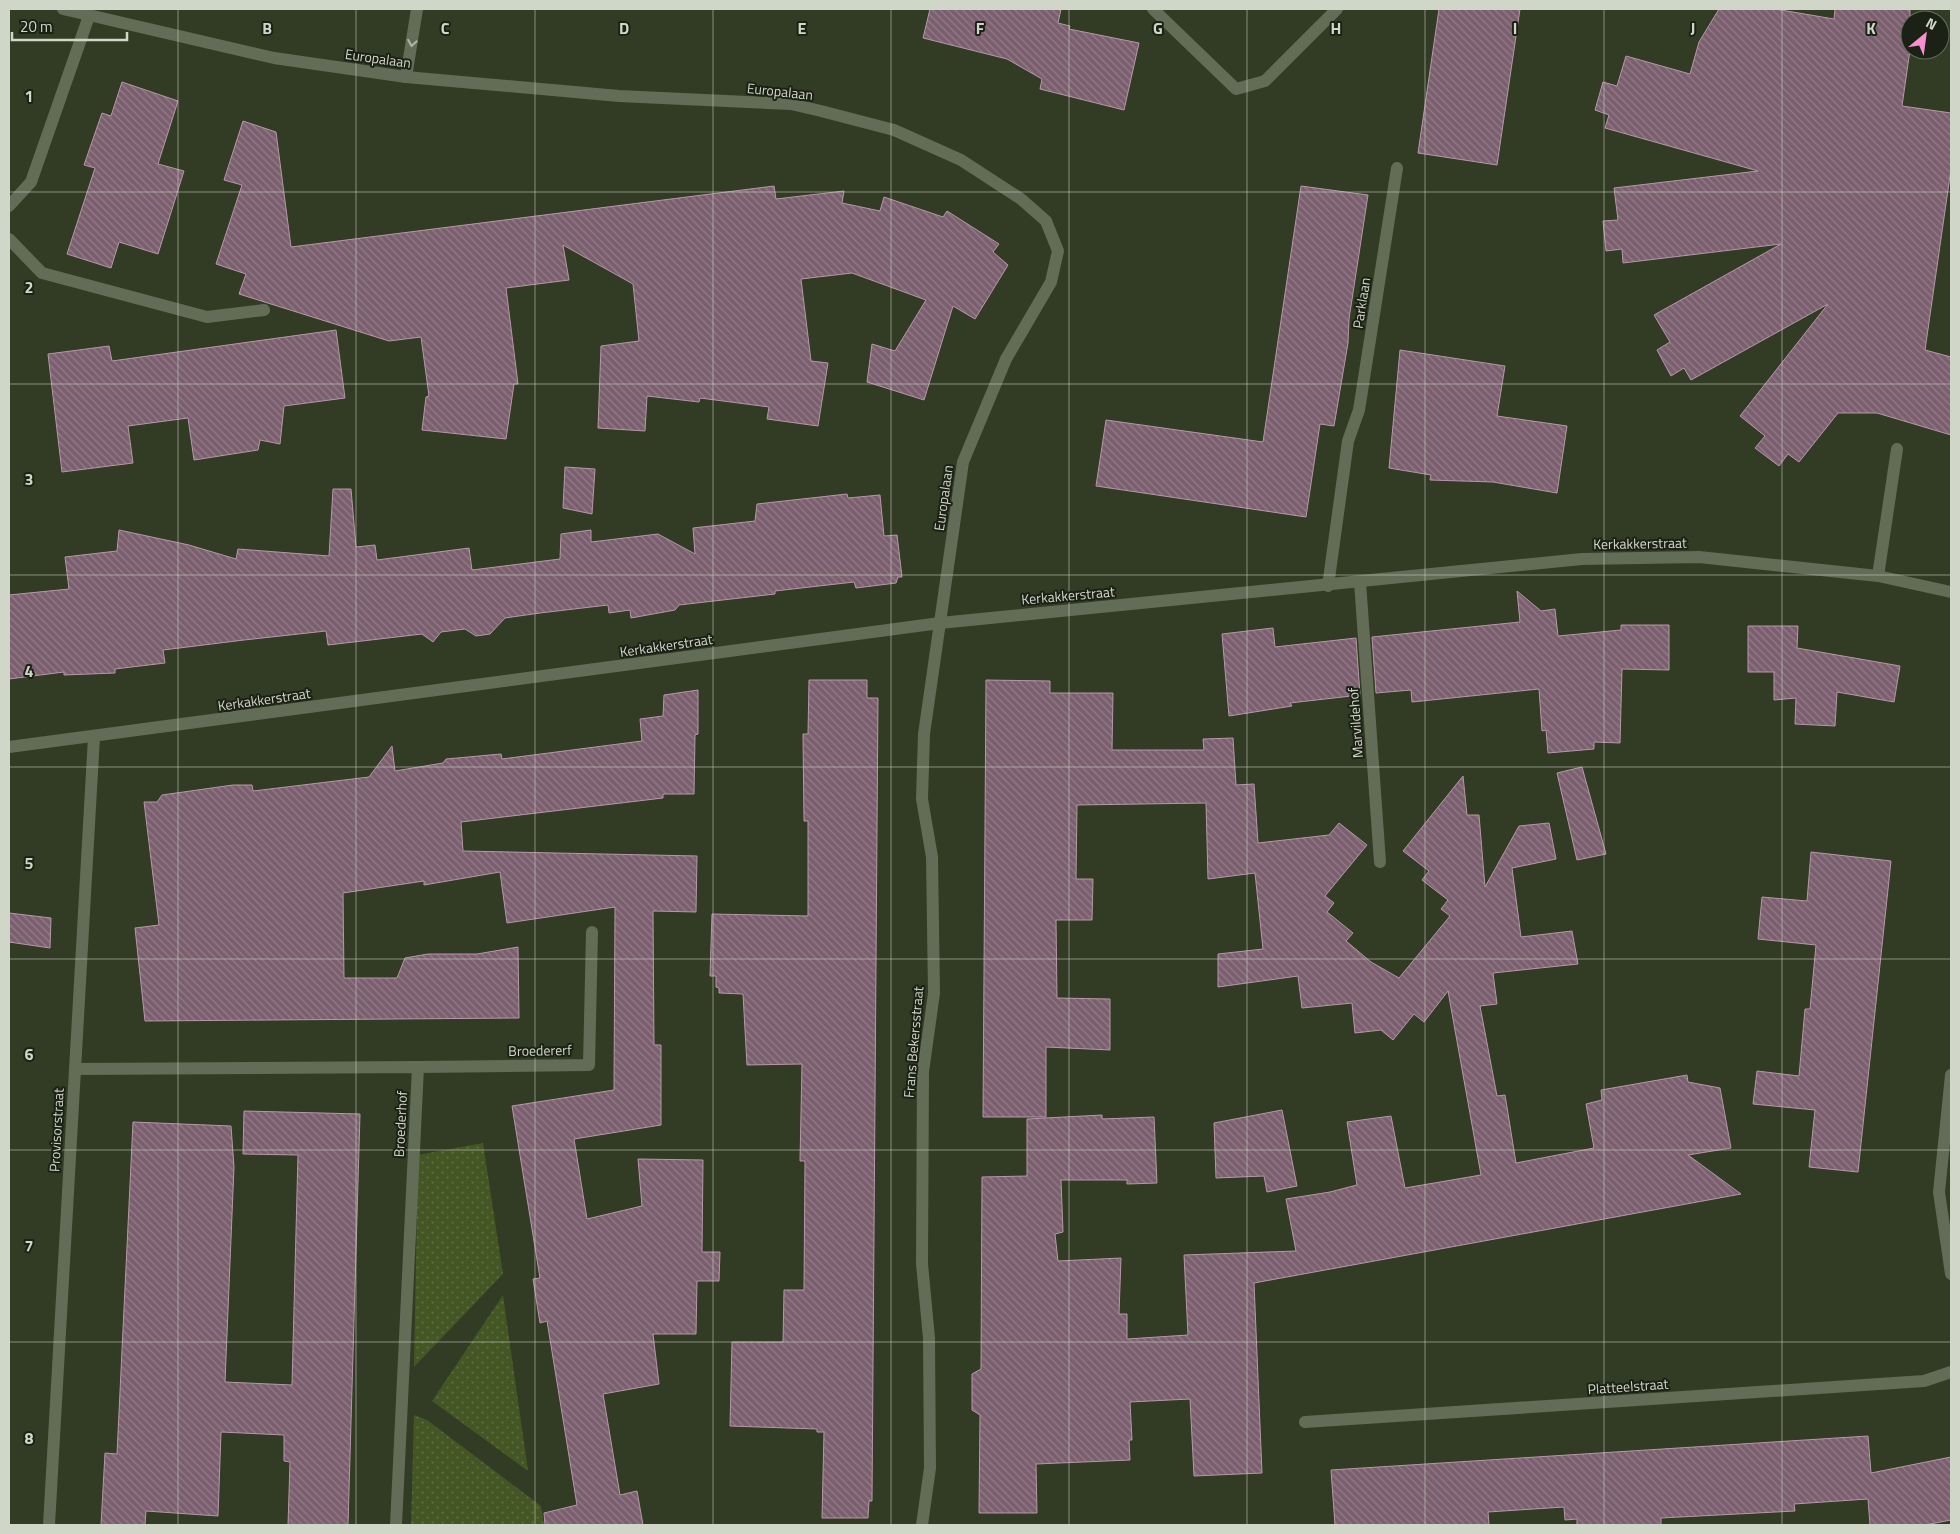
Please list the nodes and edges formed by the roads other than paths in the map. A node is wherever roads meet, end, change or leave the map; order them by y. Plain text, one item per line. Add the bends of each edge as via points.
1 (64, 9) edge
2 (417, 9) edge
3 (1153, 9) edge
4 (1337, 9) edge
5 (89, 16) junction
6 (406, 78) junction
7 (1397, 168) dead end
8 (9, 206) edge
9 (9, 239) edge
10 (264, 310) dead end
11 (1897, 449) dead end
12 (1878, 576) junction
13 (1360, 582) junction
14 (1328, 586) junction
15 (1951, 592) edge
16 (940, 622) junction
17 (94, 737) junction
18 (9, 747) edge
19 (1380, 862) dead end
20 (592, 932) dead end
21 (418, 1066) junction
22 (75, 1069) junction
23 (1951, 1075) edge
24 (1951, 1274) edge
25 (1951, 1372) edge
26 (1305, 1422) dead end
27 (49, 1525) edge
28 (396, 1525) edge
29 (922, 1525) edge

1 - 5 street, Europalaan
2 -> 6 street
3 - 4 street via 1236,89 1265,81
5 - 6 street, Europalaan via 274,58
5 - 8 street via 31,182
6 - 16 street, Europalaan via 619,96 791,104 894,130 961,160 1021,198 1046,221 1058,252 1051,282 1006,359 963,462
7 - 14 street, Parklaan via 1359,410 1348,441
9 - 10 street via 42,273 207,317
11 - 12 street
12 - 13 street, Kerkakkerstraat via 1699,557 1582,559
12 - 15 street, Kerkakkerstraat
13 - 14 street, Kerkakkerstraat
13 - 19 street, Marvildehof
14 - 16 street, Kerkakkerstraat
16 - 17 street, Kerkakkerstraat
16 - 29 street, Frans Bekersstraat via 924,734 922,800 932,856 934,993 923,1072 922,1264 930,1338 930,1468
17 - 18 street, Kerkakkerstraat
17 - 22 street, Provisorstraat
20 - 21 street, Broedererf via 589,1065
21 - 22 street
21 - 28 street, Broederhof
22 - 27 street, Provisorstraat
23 - 24 street via 1940,1192
25 - 26 street, Platteelstraat via 1924,1381

